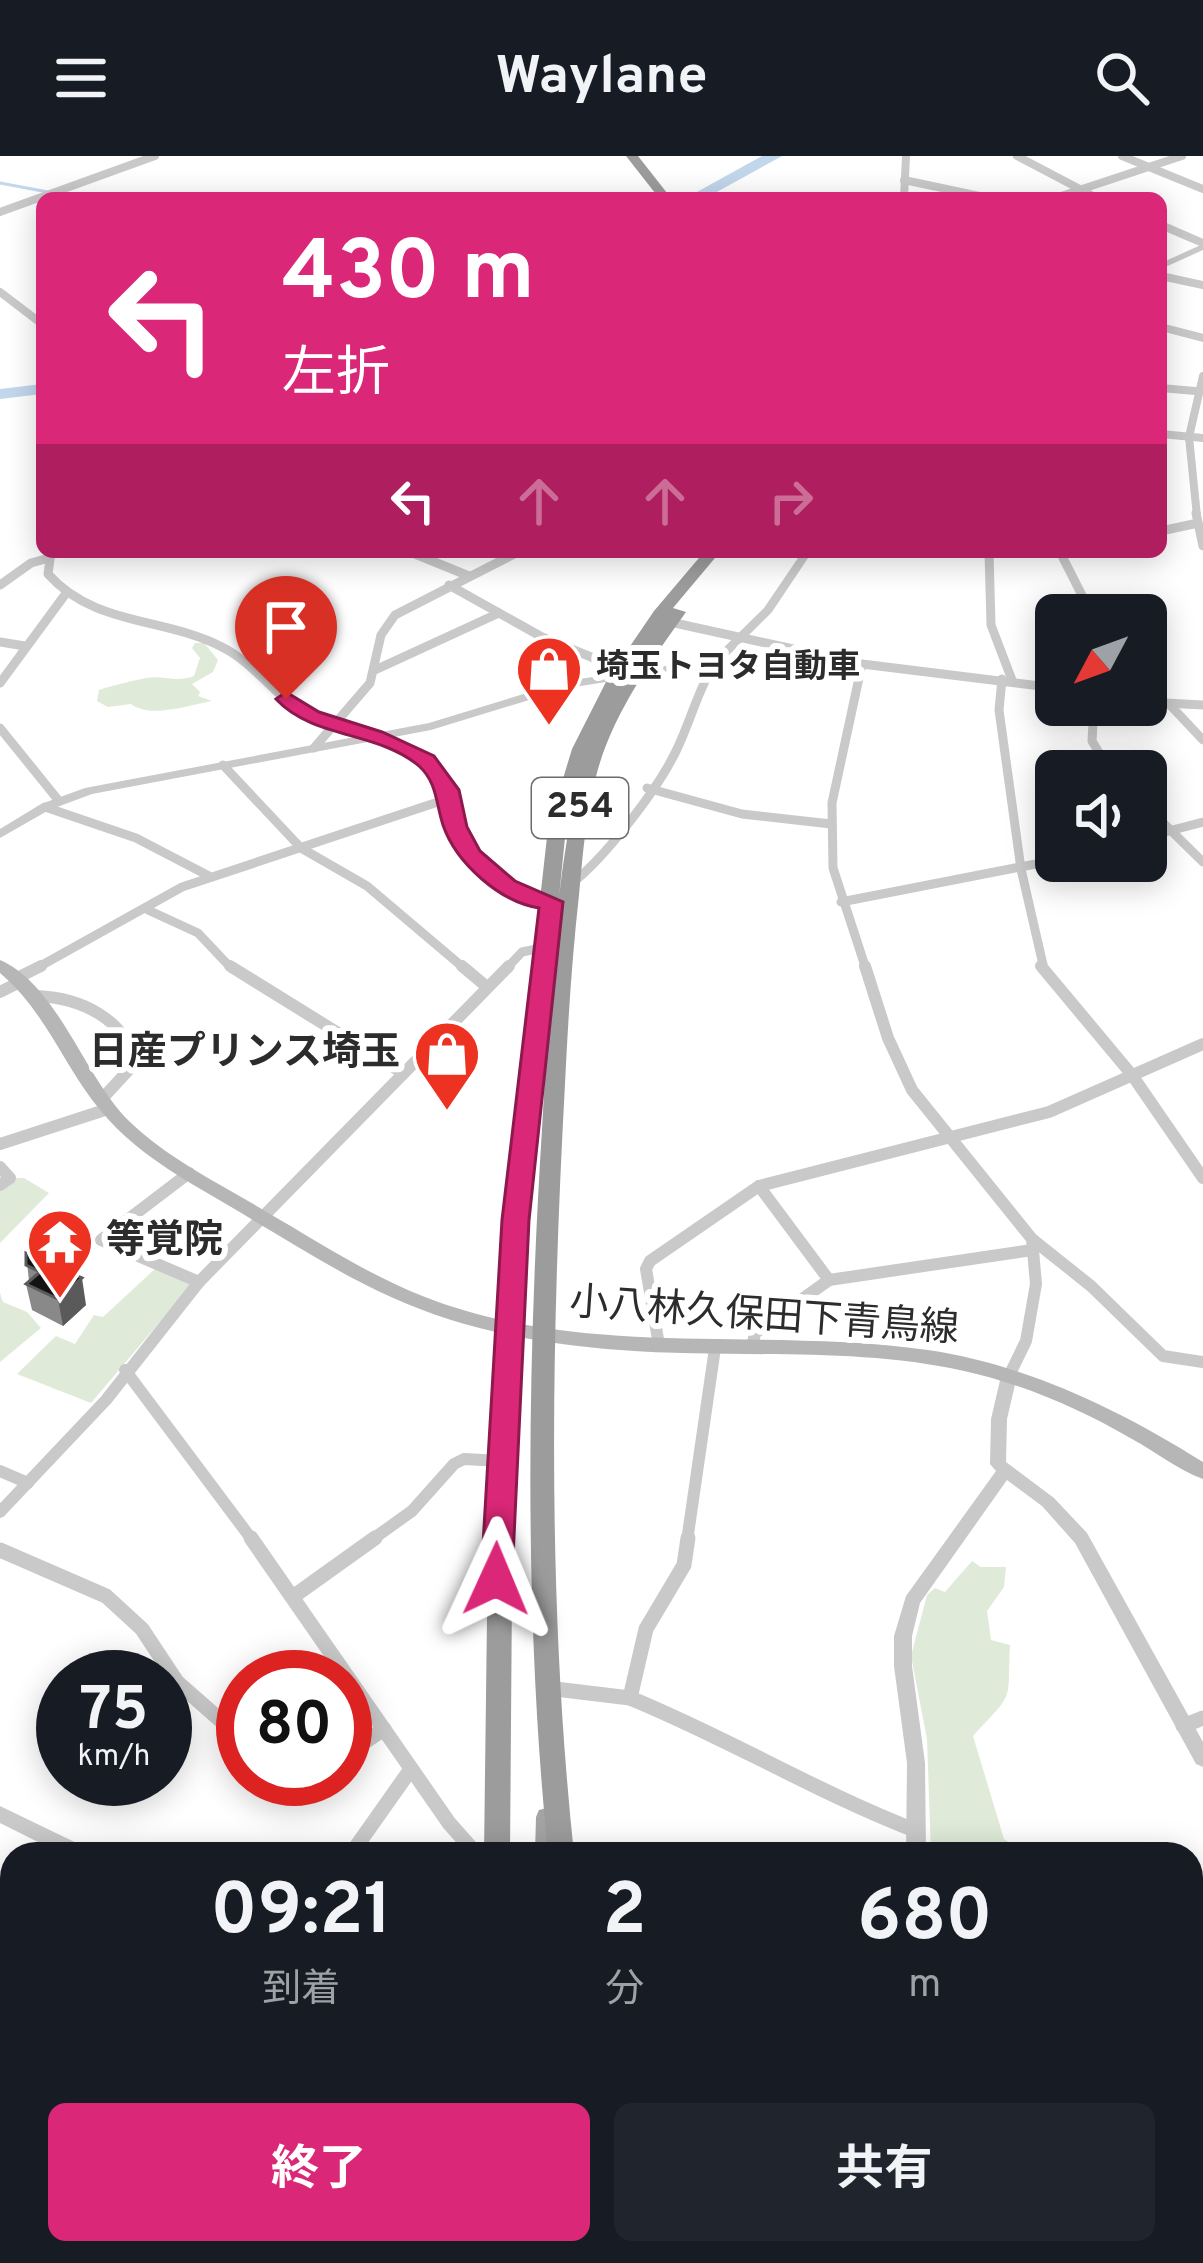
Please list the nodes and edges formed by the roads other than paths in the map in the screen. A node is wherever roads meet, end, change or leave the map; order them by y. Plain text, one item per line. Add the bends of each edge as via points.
1 (154, 156) edge
2 (620, 156) edge
3 (632, 156) edge
4 (907, 156) edge
5 (1017, 156) edge
6 (1122, 156) edge
7 (1182, 156) edge
8 (1148, 167) junction
9 (904, 180) junction
10 (1203, 189) edge
11 (1079, 190) junction
12 (55, 192) edge
13 (654, 192) edge
14 (655, 192) edge
15 (904, 192) edge
16 (961, 192) edge
17 (1073, 192) edge
18 (1084, 192) edge
19 (36, 199) edge
20 (0, 212) edge
21 (1167, 228) edge
22 (1203, 245) edge
23 (1167, 263) edge
24 (1167, 277) edge
25 (1203, 285) edge
26 (0, 292) edge
27 (36, 319) edge
28 (1167, 329) edge
29 (1203, 338) edge
30 (1203, 376) edge
31 (1167, 389) edge
32 (1195, 392) junction
33 (1167, 434) edge
34 (1190, 436) junction
35 (1203, 438) edge
36 (1198, 523) junction
37 (1167, 530) edge
38 (1203, 546) edge
39 (43, 558) edge
40 (50, 558) edge
41 (425, 558) edge
42 (506, 558) edge
43 (708, 558) edge
44 (724, 558) edge
45 (803, 558) edge
46 (989, 558) edge
47 (1063, 558) edge
48 (469, 576) junction
49 (0, 585) edge
50 (448, 585) junction
51 (1081, 594) edge
52 (64, 596) junction
53 (499, 613) junction
54 (670, 622) junction
55 (742, 639) junction
56 (0, 642) edge
57 (25, 646) junction
58 (716, 662) junction
59 (862, 664) junction
60 (375, 670) junction
61 (622, 673) junction
62 (1007, 680) junction
63 (0, 683) edge
64 (1035, 685) edge
65 (1167, 705) edge
66 (1170, 705) junction
67 (1203, 705) edge
68 (333, 724) junction
69 (0, 728) edge
70 (374, 736) junction
71 (1203, 740) edge
72 (314, 748) junction
73 (223, 765) junction
74 (647, 788) junction
75 (450, 798) junction
76 (52, 804) junction
77 (1203, 822) edge
78 (831, 824) junction
79 (1167, 827) edge
80 (1171, 831) junction
81 (1167, 832) edge
82 (0, 834) edge
83 (301, 848) junction
84 (1203, 862) edge
85 (1035, 865) edge
86 (1021, 869) junction
87 (209, 876) junction
88 (572, 884) junction
89 (551, 902) junction
90 (841, 902) junction
91 (148, 910) junction
92 (547, 947) junction
93 (0, 965) edge
94 (19, 980) junction
95 (487, 987) junction
96 (0, 992) edge
97 (37, 997) junction
98 (1203, 1044) edge
99 (401, 1072) junction
100 (1132, 1075) junction
101 (105, 1104) junction
102 (945, 1136) junction
103 (0, 1144) edge
104 (0, 1167) edge
105 (189, 1173) junction
106 (1203, 1178) edge
107 (0, 1185) edge
108 (759, 1186) junction
109 (262, 1217) junction
110 (1032, 1245) junction
111 (829, 1280) junction
112 (199, 1282) junction
113 (510, 1330) junction
114 (544, 1339) junction
115 (659, 1345) junction
116 (715, 1348) junction
117 (752, 1348) junction
118 (1203, 1362) edge
119 (125, 1370) junction
120 (1009, 1376) junction
121 (501, 1461) junction
122 (0, 1471) edge
123 (1004, 1472) junction
124 (1203, 1472) edge
125 (28, 1483) junction
126 (0, 1513) edge
127 (0, 1550) edge
128 (294, 1596) junction
129 (548, 1688) junction
130 (630, 1698) junction
131 (216, 1716) edge
132 (1203, 1718) edge
133 (1183, 1726) junction
134 (548, 1728) junction
135 (383, 1729) junction
136 (372, 1737) edge
137 (1203, 1759) edge
138 (411, 1769) junction
139 (0, 1814) edge
140 (917, 1831) junction
141 (56, 1842) edge
142 (359, 1842) edge
143 (467, 1842) edge
144 (497, 1842) edge
145 (546, 1842) edge
146 (560, 1842) edge
147 (917, 1842) edge

1 - 12 street
2 - 13 highway
3 - 14 highway
4 - 9 street
5 - 11 street
6 - 8 street
7 - 8 street
8 - 10 street
8 - 11 street
9 - 15 street
9 - 16 street
11 - 17 street
11 - 18 street
19 - 20 street
21 - 22 street
22 - 23 street
24 - 25 street
26 - 27 street
28 - 29 street
30 - 32 street
31 - 32 street
32 - 34 street
33 - 34 street
34 - 35 street
34 - 36 street
36 - 37 street
36 - 38 street
39 - 49 street
40 - 52 street via 48,574
41 - 48 street
42 - 48 street
43 - 61 highway, 254
44 - 54 highway, 254
45 - 55 street
46 - 62 street via 991,625
47 - 51 street
48 - 50 street
50 - 53 street
50 - 60 street via 387,623
52 - 57 street
52 - 68 street via 205,639 257,670 299,710
53 - 60 street
53 - 61 street
54 - 55 street
54 - 61 highway, 254
55 - 58 street
55 - 59 street
56 - 57 street
57 - 63 street
58 - 61 street
58 - 74 street via 682,743
59 - 62 street
59 - 78 street
60 - 68 street
61 - 70 street
61 - 88 highway, 254 via 583,789
61 - 89 highway, 254 via 565,788
62 - 64 street
62 - 86 street via 998,710
65 - 66 street
66 - 67 street
66 - 71 street
68 - 70 street
68 - 72 street
69 - 76 street
70 - 72 street
70 - 75 street via 426,760
72 - 73 street
73 - 76 street
73 - 83 street
74 - 78 street via 742,814
74 - 88 street via 595,866
75 - 83 street
75 - 89 street via 470,855 506,886
76 - 82 street
76 - 87 street
77 - 80 street
78 - 90 street
79 - 80 street
80 - 81 street
80 - 84 street
83 - 87 street
83 - 95 street via 368,886
85 - 86 street
86 - 90 street
86 - 100 street via 1040,964
87 - 91 street
88 - 114 highway, 254 via 556,1046
89 - 92 highway, 254
90 - 102 street via 889,1042
91 - 94 street
91 - 99 street via 181,922 225,953 234,972
92 - 95 street via 522,952
92 - 113 highway, 254
93 - 94 main road, 小八林久保田下青鳥線
94 - 96 street
94 - 97 main road, 小八林久保田下青鳥線
95 - 99 street
97 - 101 main road, 小八林久保田下青鳥線
97 - 101 street via 80,1001 130,1044 136,1062
98 - 100 street
99 - 109 street
100 - 102 street via 1049,1112
100 - 106 street
101 - 103 street
101 - 105 main road, 小八林久保田下青鳥線
102 - 108 street
102 - 110 street
104 - 107 street via 10,1178
105 - 109 main road, 小八林久保田下青鳥線
105 - 112 street via 101,1240
108 - 111 street
108 - 115 street via 650,1261
109 - 112 street
109 - 113 main road, 小八林久保田下青鳥線 via 371,1282
110 - 111 street
110 - 118 street via 1091,1286 1163,1356
110 - 120 street via 1036,1284 1026,1341
111 - 117 street via 755,1333
112 - 119 street
113 - 114 main road, 小八林久保田下青鳥線
113 - 121 highway, 254
114 - 115 main road, 小八林久保田下青鳥線
114 - 129 highway, 254
115 - 116 main road, 小八林久保田下青鳥線
116 - 117 main road, 小八林久保田下青鳥線
116 - 130 street via 684,1565 646,1629
117 - 120 main road, 小八林久保田下青鳥線 via 929,1358
119 - 125 street
119 - 128 street
120 - 123 street via 996,1450
120 - 124 main road, 小八林久保田下青鳥線 via 1075,1399
121 - 128 street via 454,1464 412,1511
121 - 144 highway, 254
122 - 125 street
123 - 133 street via 1081,1538
123 - 140 street via 912,1601 902,1666
125 - 126 street
127 - 131 street via 106,1596
128 - 135 street
129 - 130 street
129 - 134 highway, 254
130 - 140 street
132 - 133 street
133 - 137 street
134 - 145 main road
134 - 146 highway, 254
135 - 136 street
135 - 138 street
138 - 142 street
138 - 143 street
139 - 141 street
140 - 147 street

